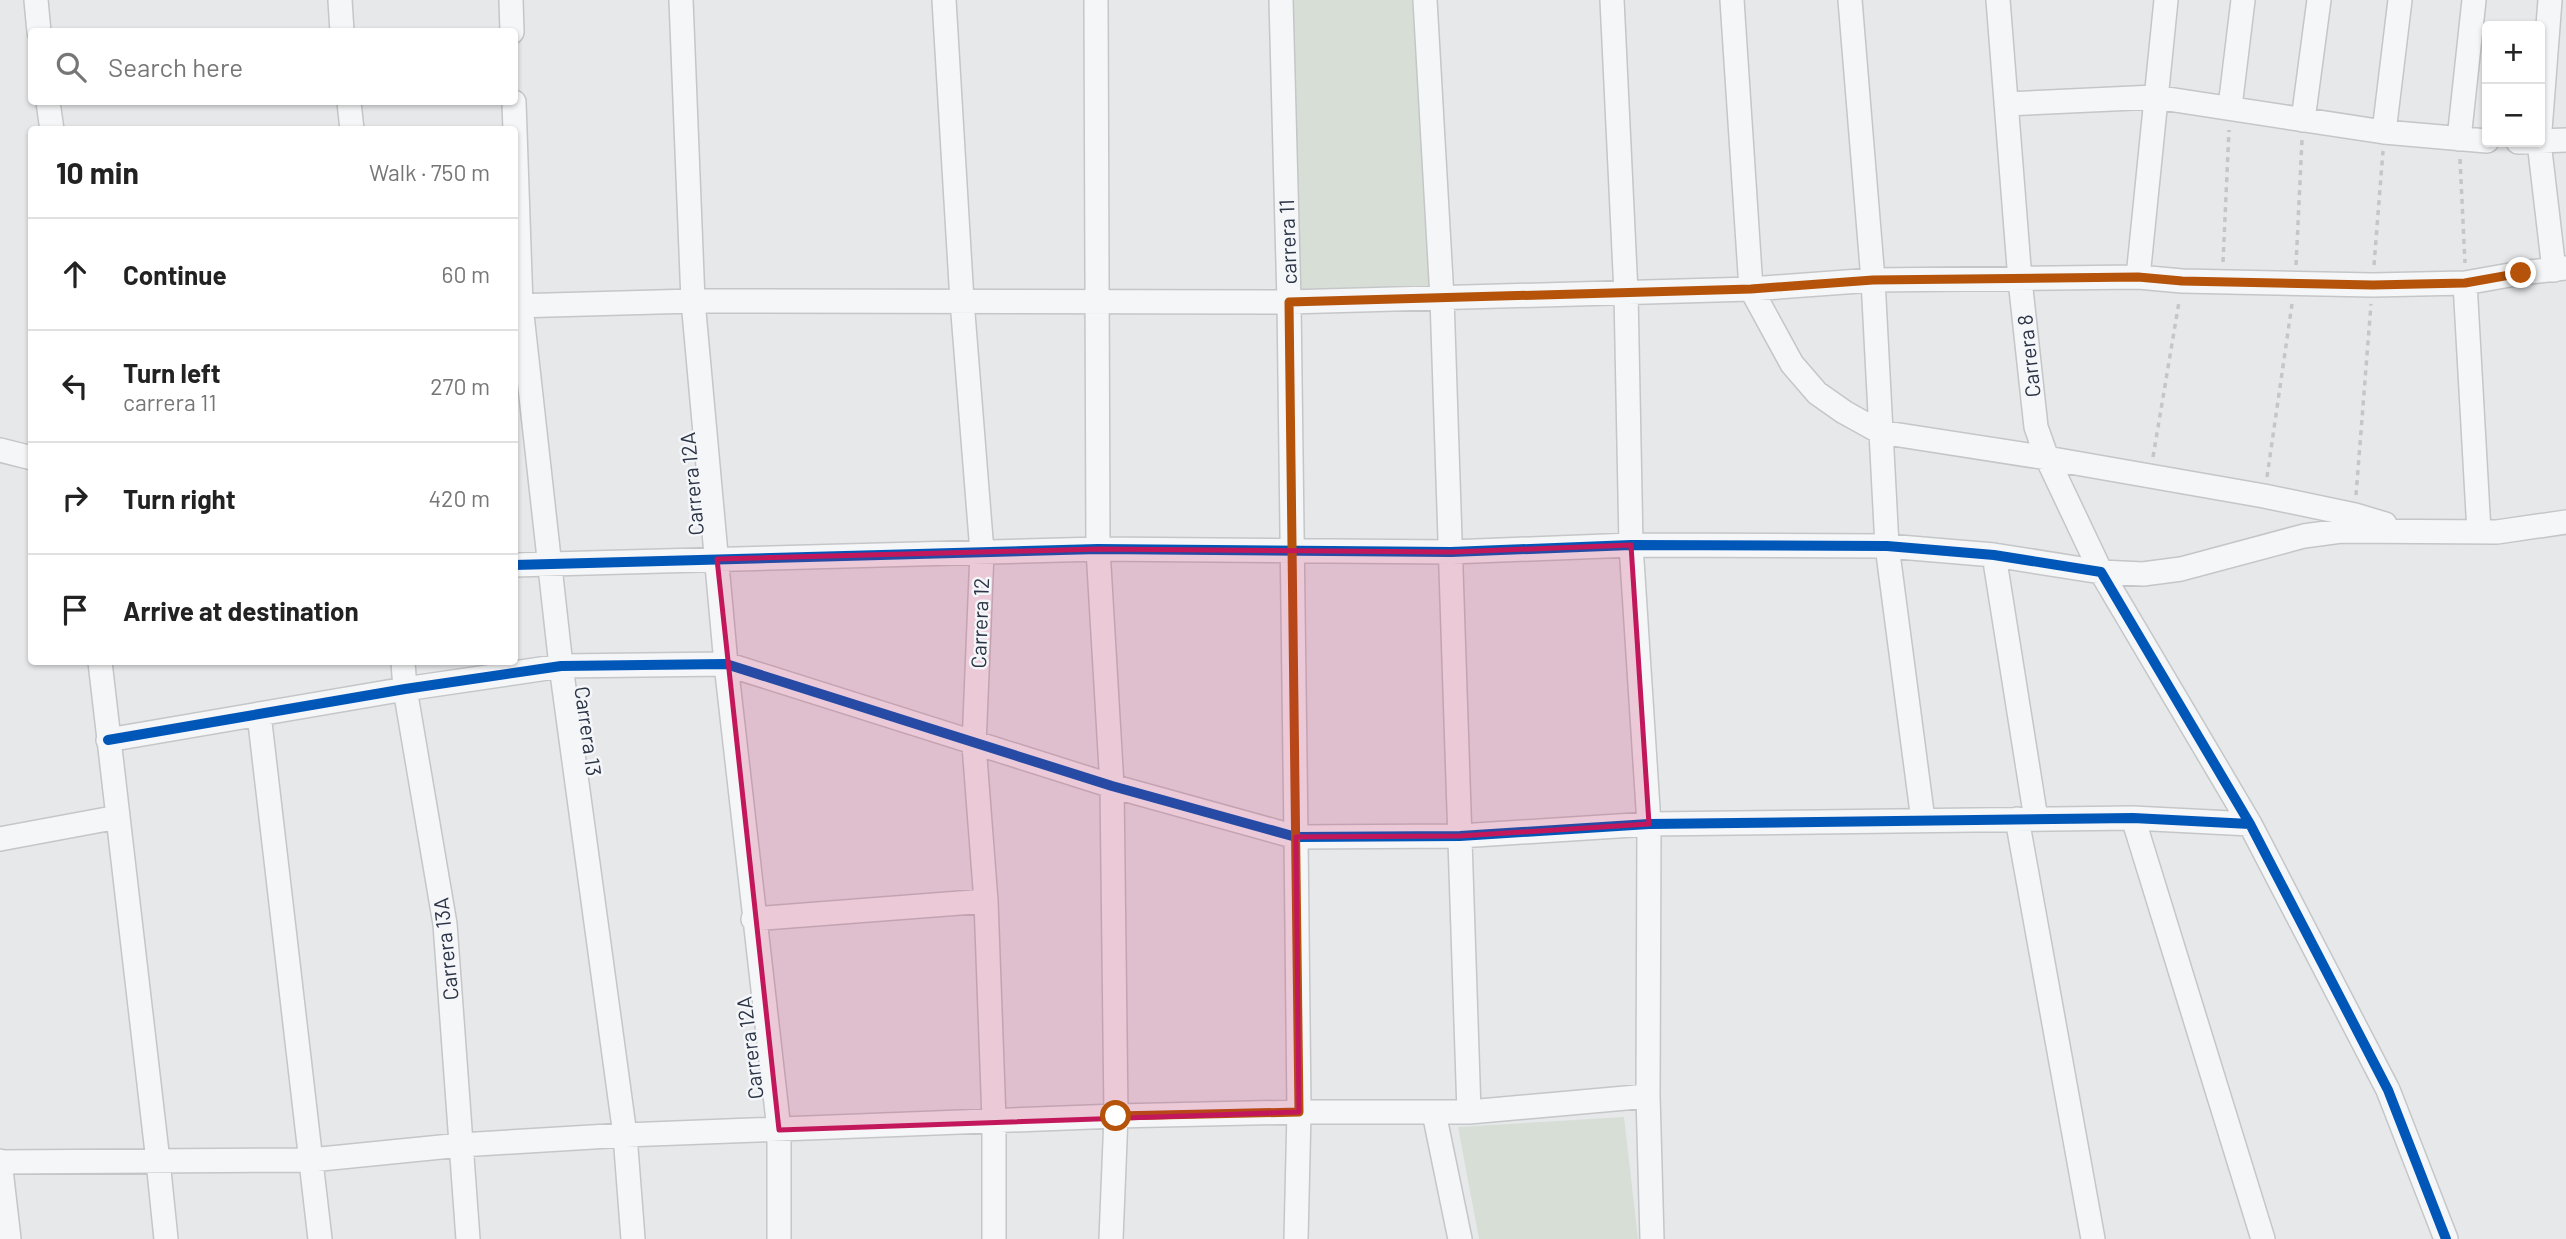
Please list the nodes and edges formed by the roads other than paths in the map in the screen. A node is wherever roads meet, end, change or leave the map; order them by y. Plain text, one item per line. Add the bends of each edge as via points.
1 (36, 0) edge
2 (340, 0) edge
3 (511, 0) edge
4 (681, 0) edge
5 (944, 0) edge
6 (1096, 0) edge
7 (1281, 0) edge
8 (1425, 0) edge
9 (1612, 0) edge
10 (1732, 0) edge
11 (1850, 0) edge
12 (1998, 0) edge
13 (2166, 0) edge
14 (2243, 0) edge
15 (2319, 0) edge
16 (2400, 0) edge
17 (2474, 0) edge
18 (2550, 0) edge
19 (39, 28) edge
20 (342, 28) edge
21 (512, 28) edge
22 (2544, 84) edge
23 (2155, 97) junction
24 (2007, 104) junction
25 (48, 105) edge
26 (349, 105) edge
27 (514, 105) edge
28 (2230, 107) junction
29 (2303, 120) junction
30 (51, 126) edge
31 (352, 126) edge
32 (514, 126) edge
33 (2384, 132) junction
34 (2459, 139) junction
35 (2566, 140) edge
36 (2482, 141) edge
37 (2545, 142) edge
38 (2540, 147) edge
39 (2560, 269) edge
40 (2138, 277) junction
41 (1873, 280) junction
42 (2020, 280) junction
43 (2465, 283) junction
44 (1751, 289) junction
45 (1626, 293) junction
46 (1442, 298) junction
47 (693, 301) junction
48 (962, 301) junction
49 (1097, 302) junction
50 (1289, 302) junction
51 (518, 306) edge
52 (1880, 432) junction
53 (0, 450) edge
54 (28, 457) edge
55 (2047, 458) junction
56 (2566, 522) edge
57 (2404, 530) junction
58 (2479, 533) junction
59 (1631, 545) junction
60 (1887, 547) junction
61 (1098, 549) junction
62 (1290, 550) junction
63 (982, 552) junction
64 (1451, 552) junction
65 (1994, 555) junction
66 (717, 559) junction
67 (550, 564) junction
68 (518, 565) edge
69 (2101, 572) junction
70 (726, 664) junction
71 (100, 665) edge
72 (402, 665) edge
73 (561, 666) junction
74 (405, 689) junction
75 (259, 714) junction
76 (108, 740) junction
77 (974, 745) junction
78 (1112, 786) junction
79 (118, 817) junction
80 (2133, 818) junction
81 (2027, 819) junction
82 (1923, 820) junction
83 (1649, 824) junction
84 (2250, 824) junction
85 (1460, 836) junction
86 (1296, 837) junction
87 (0, 839) edge
88 (986, 901) junction
89 (753, 919) junction
90 (1648, 1096) junction
91 (1299, 1112) junction
92 (1469, 1112) junction
93 (1434, 1113) junction
94 (1116, 1116) junction
95 (994, 1120) junction
96 (779, 1130) junction
97 (625, 1135) junction
98 (461, 1145) junction
99 (311, 1160) junction
100 (159, 1161) junction
101 (0, 1162) edge
102 (9, 1239) edge
103 (166, 1239) edge
104 (320, 1239) edge
105 (468, 1239) edge
106 (633, 1239) edge
107 (779, 1239) edge
108 (994, 1239) edge
109 (1111, 1239) edge
110 (1296, 1239) edge
111 (1460, 1239) edge
112 (1652, 1239) edge
113 (2093, 1239) edge
114 (2263, 1239) edge
115 (2446, 1239) edge

1 - 19 street
2 - 20 street
3 - 21 street
4 - 47 street, Carrera 12A
5 - 48 street, Carrera 12
6 - 49 street
7 - 50 street, carrera 11
8 - 46 street
9 - 45 street
10 - 44 street
11 - 41 street
12 - 24 street, Carrera 8
13 - 23 street
14 - 28 street
15 - 29 street
16 - 33 street
17 - 34 street
18 - 22 street
23 - 24 street
23 - 28 street
23 - 40 street
24 - 42 street, Carrera 8
25 - 30 street
26 - 31 street
27 - 32 street, Carrera 13
28 - 29 street
29 - 33 street
33 - 34 street
34 - 36 street
35 - 37 street
38 - 39 street
39 - 43 street
40 - 42 street
40 - 43 street via 2373,285
41 - 42 street
41 - 44 street
41 - 52 street
42 - 55 street, Carrera 8 via 2036,427
43 - 58 street
44 - 45 street
44 - 52 street via 1791,364 1817,393
45 - 46 street
45 - 59 street
46 - 50 street
46 - 64 street
47 - 48 street
47 - 51 street
47 - 66 street, Carrera 12A
48 - 49 street
48 - 63 street, Carrera 12
49 - 50 street
49 - 61 street
50 - 62 street, carrera 11
51 - 67 street, Carrera 13
52 - 55 street
52 - 60 street
53 - 54 street
55 - 57 street via 2264,496
55 - 69 street, Carrera 8
56 - 58 street
57 - 58 street
57 - 69 street via 2304,536 2181,569
59 - 60 street
59 - 64 street
59 - 83 street
60 - 65 street
60 - 82 street
61 - 62 street
61 - 63 street
61 - 78 street
62 - 64 street
62 - 86 street, carrera 11
63 - 66 street
63 - 77 street, Carrera 12
64 - 85 street
65 - 69 street
65 - 81 street
66 - 67 street
66 - 70 street, Carrera 12A
67 - 68 street
67 - 73 street, Carrera 13
69 - 84 street, Carrera 8
70 - 73 street
70 - 77 street
70 - 89 street, Carrera 12A
71 - 76 street
72 - 74 street, Carrera 13A
73 - 74 street
73 - 97 street, Carrera 13
74 - 75 street
74 - 98 street, Carrera 13A via 446,924
75 - 76 street
75 - 99 street
76 - 79 street
77 - 78 street
77 - 88 street, Carrera 12
78 - 86 street
78 - 94 street
79 - 87 street
79 - 100 street
80 - 81 street
80 - 84 street
80 - 114 street
81 - 82 street
81 - 113 street
82 - 83 street
83 - 85 street
83 - 90 street
84 - 115 street, Carrera 8 via 2389,1090
85 - 86 street
85 - 92 street
86 - 91 street, carrera 11
88 - 89 street
88 - 95 street, Carrera 12
89 - 96 street, Carrera 12A
90 - 92 street
90 - 112 street
91 - 93 street
91 - 94 street
91 - 110 street, carrera 11
92 - 93 street
93 - 111 street
94 - 95 street
94 - 109 street
95 - 96 street
95 - 108 street, Carrera 12
96 - 97 street
96 - 107 street, Carrera 12A
97 - 98 street
97 - 106 street, Carrera 13
98 - 99 street
98 - 105 street, Carrera 13A
99 - 100 street
99 - 104 street
100 - 101 street
100 - 103 street
101 - 102 street

